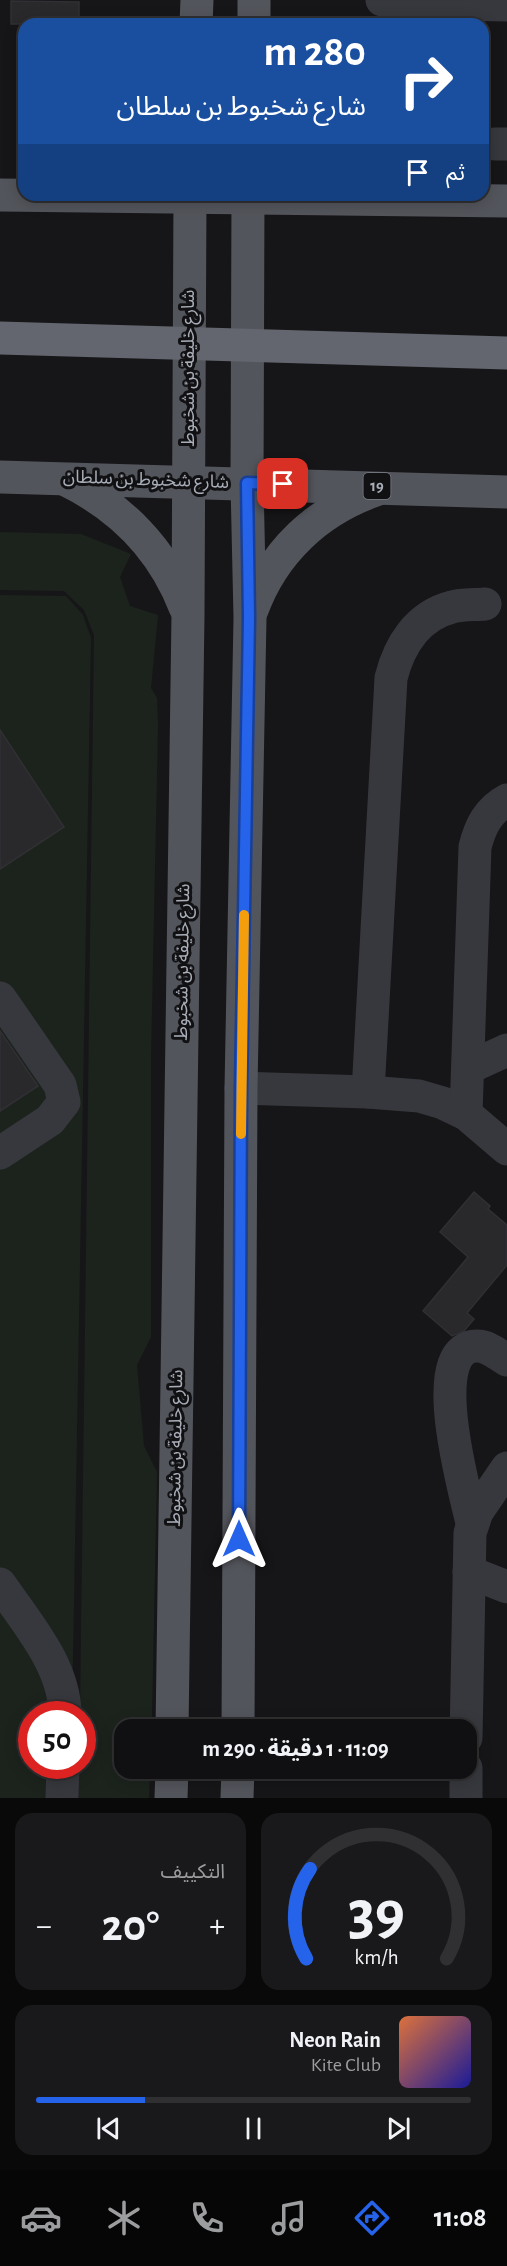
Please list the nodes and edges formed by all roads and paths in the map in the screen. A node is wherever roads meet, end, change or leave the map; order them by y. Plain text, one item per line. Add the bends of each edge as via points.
1 (196, 0) edge
2 (254, 0) edge
3 (382, 0) edge
4 (507, 5) edge
5 (196, 18) edge
6 (254, 18) edge
7 (190, 201) edge
8 (248, 201) edge
9 (457, 201) edge
10 (507, 201) edge
11 (0, 338) edge
12 (507, 353) edge
13 (0, 477) edge
14 (61, 478) junction
15 (189, 482) junction
16 (247, 483) junction
17 (384, 487) junction
18 (507, 492) edge
19 (485, 604) dead end
20 (188, 615) junction
21 (249, 618) junction
22 (507, 800) edge
23 (0, 998) edge
24 (505, 1053) edge
25 (468, 1068) junction
26 (241, 1088) junction
27 (368, 1092) junction
28 (466, 1114) junction
29 (502, 1134) edge
30 (0, 1153) edge
31 (507, 1360) edge
32 (507, 1468) edge
33 (472, 1523) junction
34 (469, 1572) junction
35 (0, 1584) edge
36 (507, 1587) edge
37 (62, 1701) edge
38 (172, 1719) edge
39 (238, 1719) edge
40 (466, 1719) edge
41 (63, 1779) edge
42 (172, 1779) edge
43 (238, 1779) edge
44 (466, 1779) edge
45 (62, 1798) edge
46 (171, 1798) edge
47 (237, 1798) edge
48 (466, 1798) edge

1 - 5 main road
2 - 6 main road
3 - 4 lane
7 - 15 main road, شارع خليفة بن شخبوط
8 - 16 main road
9 - 10 main road
11 - 12 highway, bridge
13 - 14 main road, شارع شخبوط بن سلطان / 19
14 - 15 main road, شارع شخبوط بن سلطان / 19
14 - 20 main road via 103,501 139,532 168,571
15 - 16 main road, شارع شخبوط بن سلطان / 19
15 - 20 main road, شارع خليفة بن شخبوط
16 - 17 main road, شارع شخبوط بن سلطان / 19
16 - 21 main road
17 - 18 main road, شارع شخبوط بن سلطان / 19
17 - 21 main road via 347,501 298,536 264,582
19 - 27 lane via 453,607 418,626 405,641 391,678
20 - 38 main road, شارع خليفة بن شخبوط
21 - 26 main road
22 - 25 lane via 487,816 475,847
23 - 30 lane via 60,1085 64,1102 50,1120
24 - 25 lane
25 - 28 lane
26 - 27 lane
26 - 39 main road
27 - 28 lane via 419,1096
28 - 29 lane
31 - 33 lane via 476,1346 460,1353 452,1368 452,1434
32 - 33 lane
33 - 34 lane
34 - 36 lane
34 - 40 lane
35 - 37 lane via 47,1653
41 - 45 lane
42 - 46 main road
43 - 47 main road
44 - 48 lane

